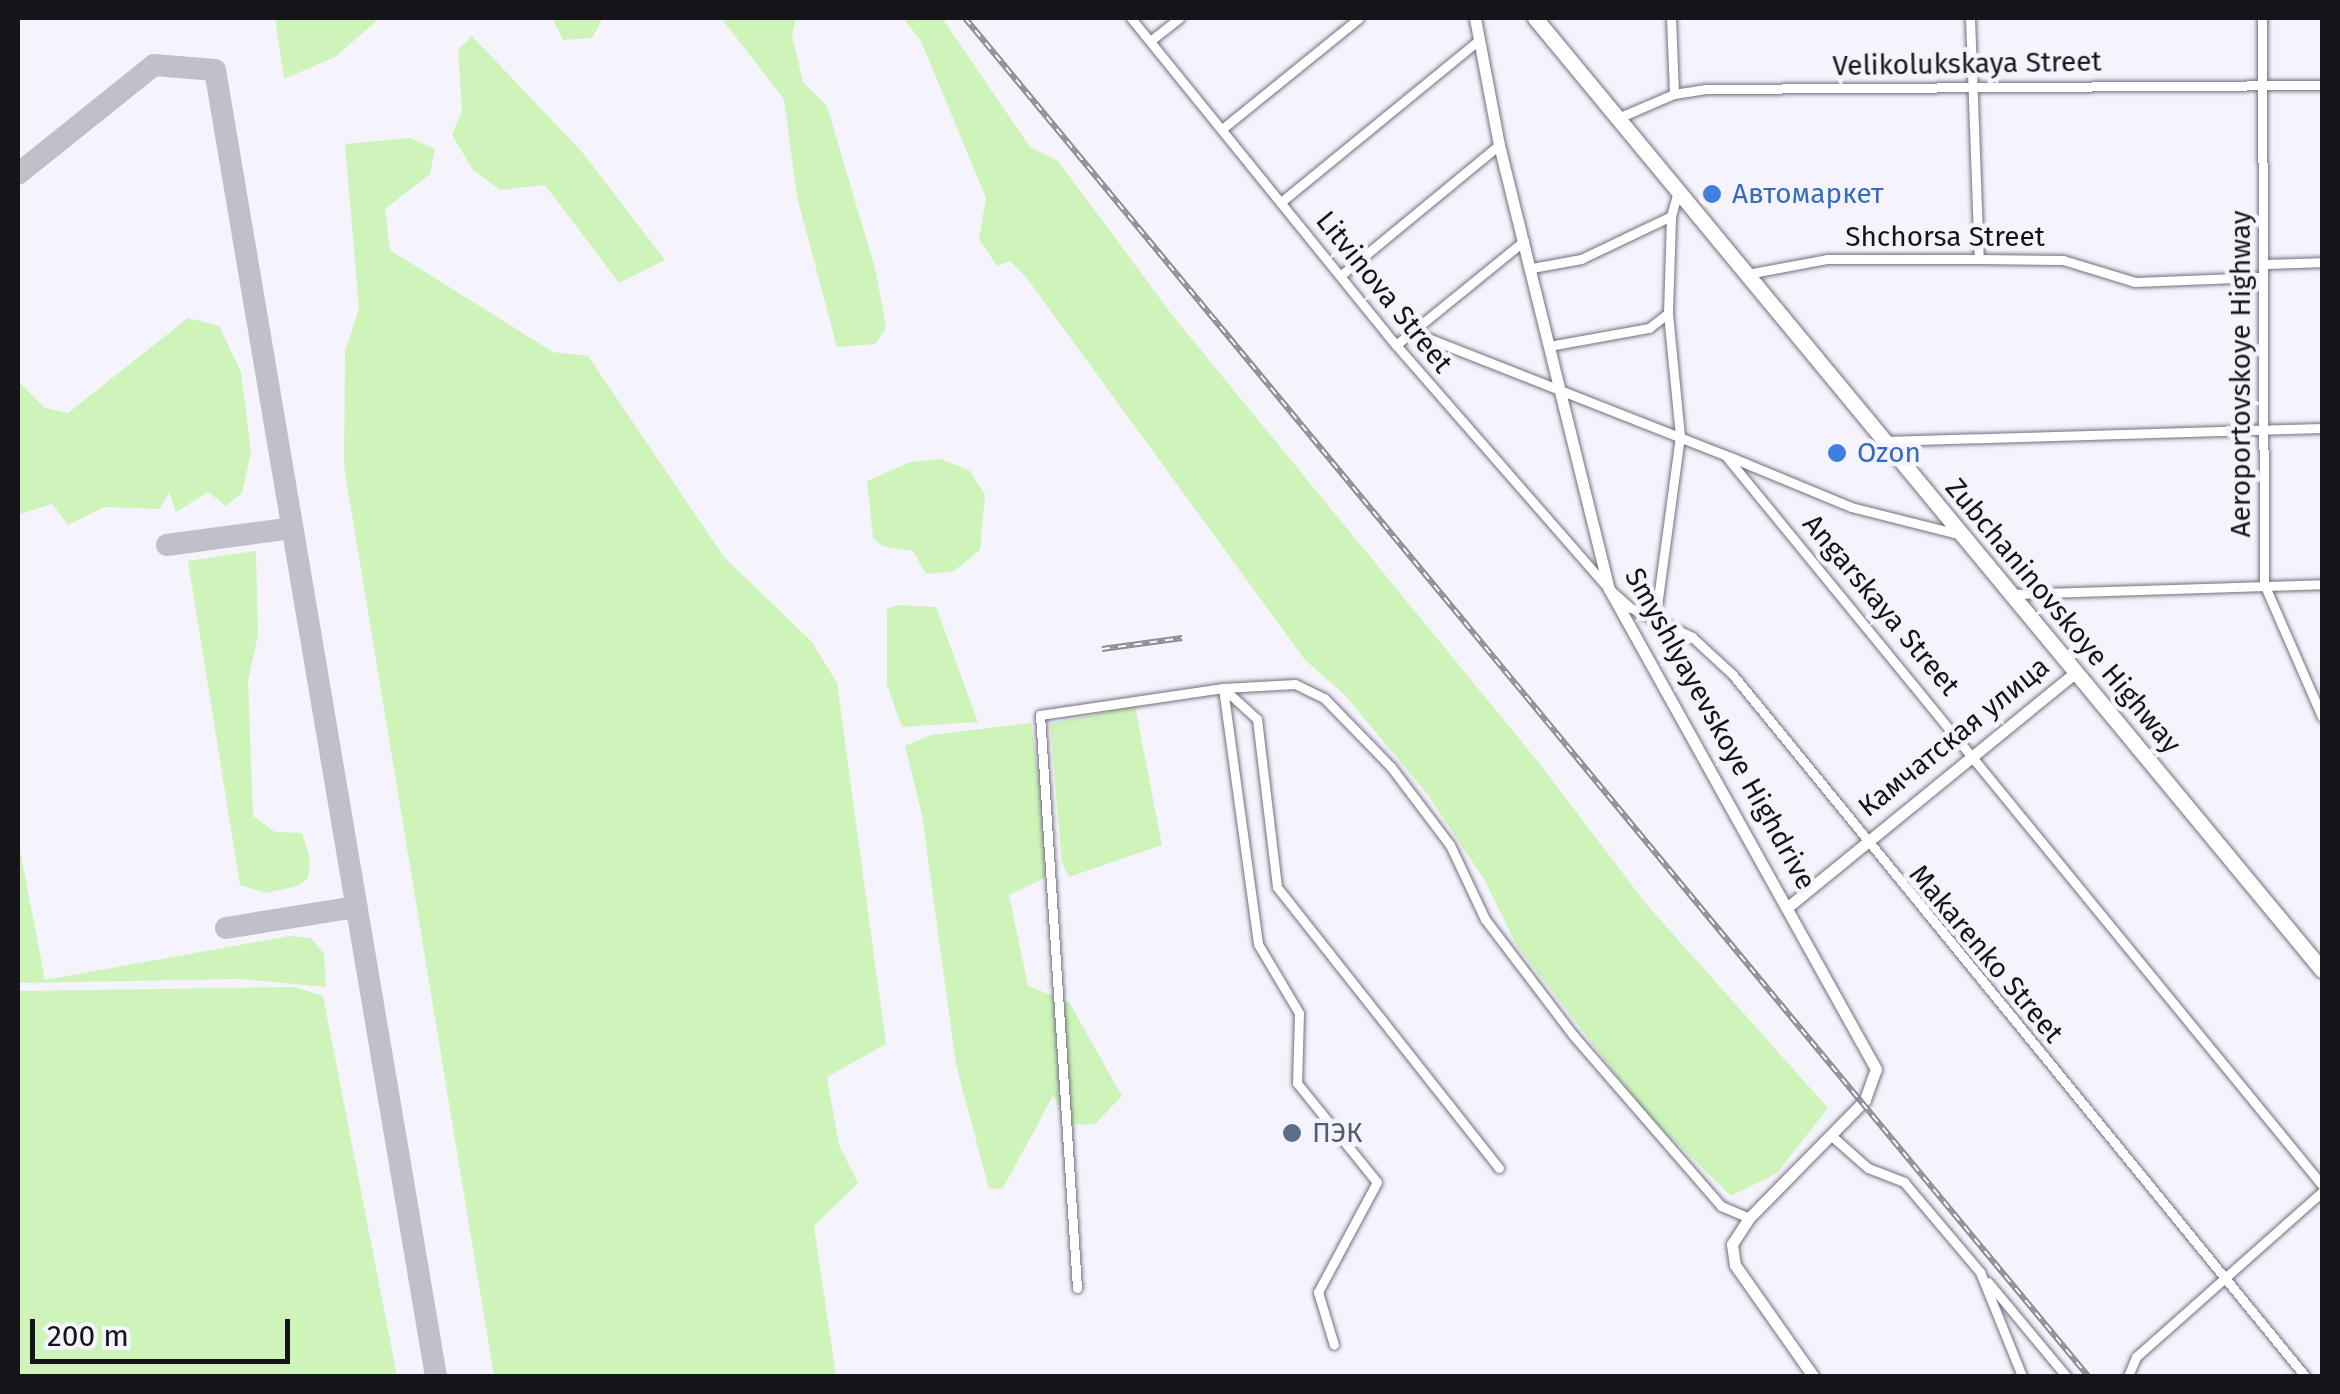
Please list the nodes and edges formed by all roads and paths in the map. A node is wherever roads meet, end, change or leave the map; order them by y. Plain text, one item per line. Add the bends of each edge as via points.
1 (1131, 18) edge
2 (1180, 18) edge
3 (1359, 18) edge
4 (1475, 18) edge
5 (1534, 18) edge
6 (1672, 18) edge
7 (1970, 18) edge
8 (2262, 18) edge
9 (1150, 40) junction
10 (1478, 41) junction
11 (2262, 85) junction
12 (2322, 85) edge
13 (1971, 89) junction
14 (1674, 94) junction
15 (1618, 118) junction
16 (1222, 129) junction
17 (1500, 145) junction
18 (1678, 191) junction
19 (1281, 202) junction
20 (1670, 216) junction
21 (1524, 242) junction
22 (1978, 259) junction
23 (2322, 262) edge
24 (2263, 264) junction
25 (1532, 268) junction
26 (1747, 274) junction
27 (1340, 276) junction
28 (2261, 277) junction
29 (1668, 314) junction
30 (1414, 333) junction
31 (1396, 345) junction
32 (1549, 346) junction
33 (1559, 387) junction
34 (2259, 426) junction
35 (2322, 428) edge
36 (1680, 436) junction
37 (1885, 441) junction
38 (1725, 455) junction
39 (1963, 534) junction
40 (2264, 584) junction
41 (2322, 584) edge
42 (1609, 590) junction
43 (2012, 594) junction
44 (1655, 621) junction
45 (2076, 672) junction
46 (1223, 688) junction
47 (2319, 702) edge
48 (2322, 717) edge
49 (1974, 751) junction
50 (1864, 842) junction
51 (1789, 906) junction
52 (2322, 970) edge
53 (1834, 1138) junction
54 (1499, 1168) dead end
55 (2322, 1188) edge
56 (1748, 1218) junction
57 (1980, 1272) junction
58 (2228, 1279) junction
59 (1077, 1288) dead end
60 (1334, 1345) dead end
61 (1813, 1376) edge
62 (2022, 1376) edge
63 (2066, 1376) edge
64 (2128, 1376) edge
65 (2305, 1376) edge

1 - 9 street, Litvinova Street
2 - 9 street
3 - 16 street
4 - 10 street, Smyshlyayevskoye Highdrive
5 - 15 main road, Zubchaninovskoye Highway
6 - 14 street
7 - 13 street
8 - 11 street, Aeroportovskoye Highway
9 - 16 street, Litvinova Street
10 - 17 street, Smyshlyayevskoye Highdrive
10 - 19 street
11 - 12 street, Velikolukskaya Street
11 - 13 street, Velikolukskaya Street
11 - 24 street, Aeroportovskoye Highway
13 - 14 street, Velikolukskaya Street
13 - 22 street
14 - 15 street, Velikolukskaya Street
15 - 18 main road, Zubchaninovskoye Highway
16 - 19 street, Litvinova Street
17 - 21 street, Smyshlyayevskoye Highdrive
17 - 27 street
18 - 20 street
18 - 26 main road, Zubchaninovskoye Highway
19 - 27 street, Litvinova Street
20 - 25 street via 1581,260
20 - 29 street
21 - 25 street, Smyshlyayevskoye Highdrive
21 - 30 street
22 - 26 street, Shchorsa Street via 1827,259
22 - 28 street, Shchorsa Street via 2062,260 2136,282
23 - 24 street
24 - 28 street, Aeroportovskoye Highway
25 - 32 street, Smyshlyayevskoye Highdrive
26 - 37 main road, Zubchaninovskoye Highway
27 - 31 street, Litvinova Street
28 - 34 street, Aeroportovskoye Highway
29 - 32 street via 1649,328
29 - 36 street
30 - 31 street
30 - 33 street, Angarskaya Street
31 - 42 street, Litvinova Street
32 - 33 street, Smyshlyayevskoye Highdrive
33 - 36 street, Angarskaya Street
33 - 42 street, Smyshlyayevskoye Highdrive
34 - 35 street
34 - 37 street via 2183,436 2006,433
34 - 40 street, Aeroportovskoye Highway
36 - 38 street, Angarskaya Street
36 - 44 street
37 - 39 main road, Zubchaninovskoye Highway
38 - 39 street via 1851,507
38 - 49 street, Angarskaya Street
39 - 43 main road, Zubchaninovskoye Highway
40 - 41 street
40 - 43 street
40 - 47 street, Aeroportovskoye Highway
42 - 44 street, Makarenko Street
42 - 51 street, Smyshlyayevskoye Highdrive
43 - 45 main road, Zubchaninovskoye Highway
44 - 50 street, Makarenko Street via 1692,637 1733,675
45 - 49 street, Камчатская улица
45 - 52 main road, Zubchaninovskoye Highway
46 - 54 street via 1257,719 1277,887
46 - 56 street via 1295,684 1324,698 1391,767 1450,845 1485,918 1573,1035 1721,1206
46 - 59 street via 1040,715
46 - 60 street via 1258,944 1299,1013 1297,1083 1377,1182 1318,1292
47 - 48 street, Aeroportovskoye Highway
49 - 50 street, Камчатская улица
49 - 55 street, Angarskaya Street
50 - 51 street, Камчатская улица
50 - 58 street, Makarenko Street
51 - 53 street, Smyshlyayevskoye Highdrive via 1876,1070 1871,1092
53 - 56 street, Smyshlyayevskoye Highdrive
53 - 57 street via 1868,1168 1904,1182
55 - 58 street
56 - 61 street via 1735,1234 1736,1265
57 - 62 street
57 - 63 street
58 - 64 street via 2136,1356
58 - 65 street, Makarenko Street

